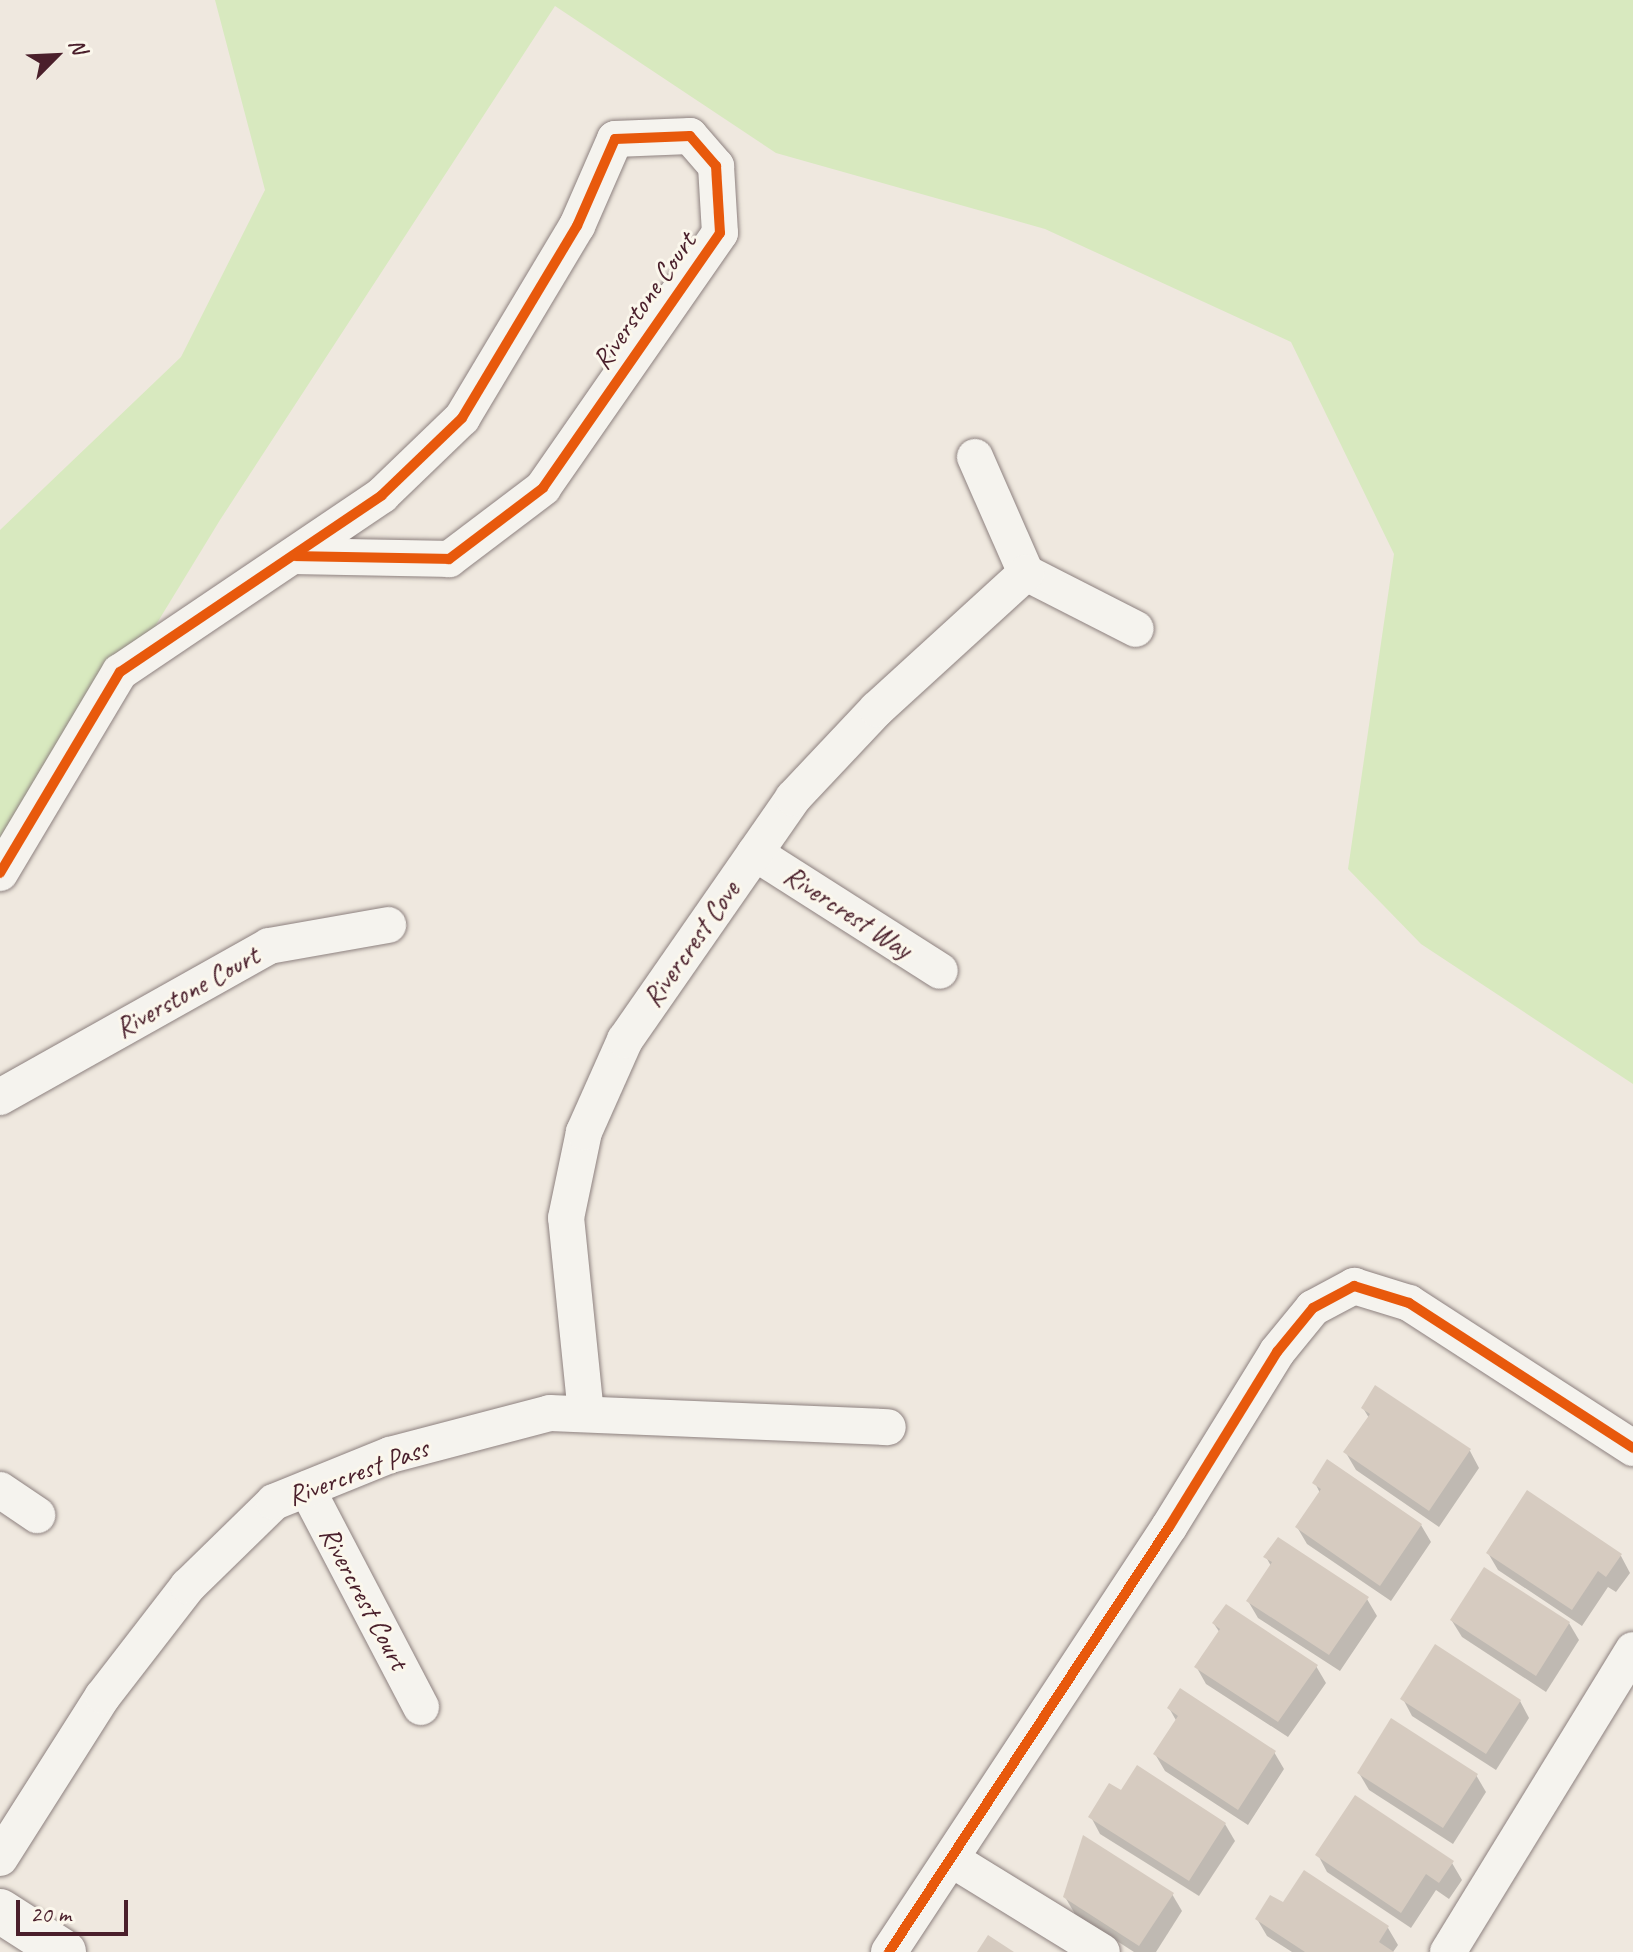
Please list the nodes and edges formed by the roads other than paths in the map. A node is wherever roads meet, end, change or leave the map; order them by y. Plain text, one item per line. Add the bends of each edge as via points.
1 (975, 457) dead end
2 (296, 556) junction
3 (1026, 573) junction
4 (1136, 629) dead end
5 (755, 853) junction
6 (0, 873) edge
7 (388, 925) dead end
8 (940, 971) dead end
9 (0, 1097) edge
10 (586, 1414) junction
11 (888, 1427) dead end
12 (1633, 1448) edge
13 (307, 1489) junction
14 (0, 1490) edge
15 (37, 1515) dead end
16 (1633, 1650) edge
17 (421, 1707) dead end
18 (0, 1858) edge
19 (951, 1859) junction
20 (0, 1911) edge
21 (64, 1952) edge
22 (889, 1952) edge
23 (1102, 1952) edge
24 (1448, 1952) edge

1 - 3 street
2 - 2 street, Riverstone Court via 382,495 462,418 577,226 615,139 690,136 716,166 720,233 543,488 449,559
2 - 6 street, Riverstone Court via 120,672
3 - 4 street
3 - 5 street, Rivercrest Cove via 877,709 793,798
5 - 8 street, Rivercrest Way
5 - 10 street, Rivercrest Cove via 625,1040 584,1132 566,1218
7 - 9 street, Riverstone Court via 269,946
10 - 11 street, Rivercrest Pass
10 - 13 street, Rivercrest Pass via 550,1413 390,1455
12 - 19 street via 1409,1303 1354,1286 1313,1308 1277,1352
13 - 17 street, Rivercrest Court
13 - 18 street, Rivercrest Pass via 274,1502 188,1586 103,1696
14 - 15 street
16 - 24 street
19 - 22 street
19 - 23 street
20 - 21 main road

